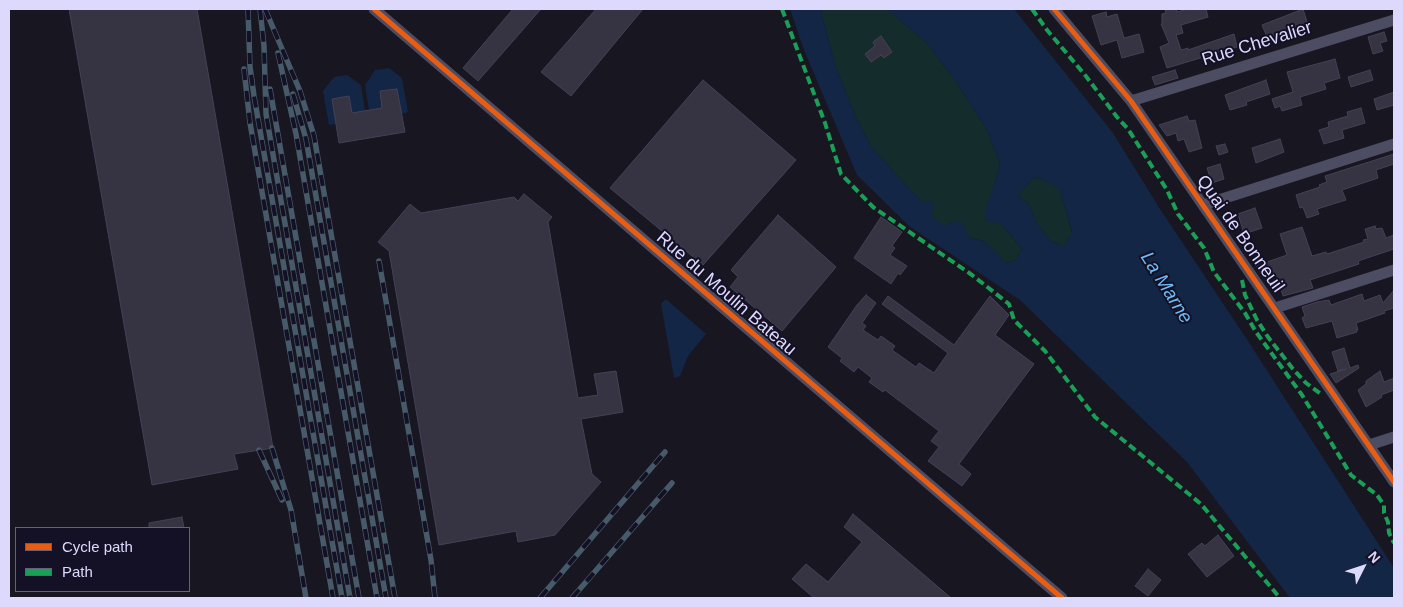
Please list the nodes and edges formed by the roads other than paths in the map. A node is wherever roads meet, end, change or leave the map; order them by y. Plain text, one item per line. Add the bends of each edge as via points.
1 (374, 9) edge
2 (1054, 9) edge
3 (1394, 20) edge
4 (1131, 101) junction
5 (1394, 144) edge
6 (1203, 205) junction
7 (1394, 270) edge
8 (1275, 308) junction
9 (1394, 437) edge
10 (1369, 445) junction
11 (1394, 482) edge
12 (1062, 598) edge

1 - 12 street, Rue du Moulin Bateau
2 - 4 street, Quai de Bonneuil
3 - 4 street, Rue Chevalier
4 - 6 street, Quai de Bonneuil
5 - 6 street
6 - 8 street, Quai de Bonneuil
7 - 8 street
8 - 10 street, Quai de Bonneuil
9 - 10 street
10 - 11 street, Quai de Bonneuil

